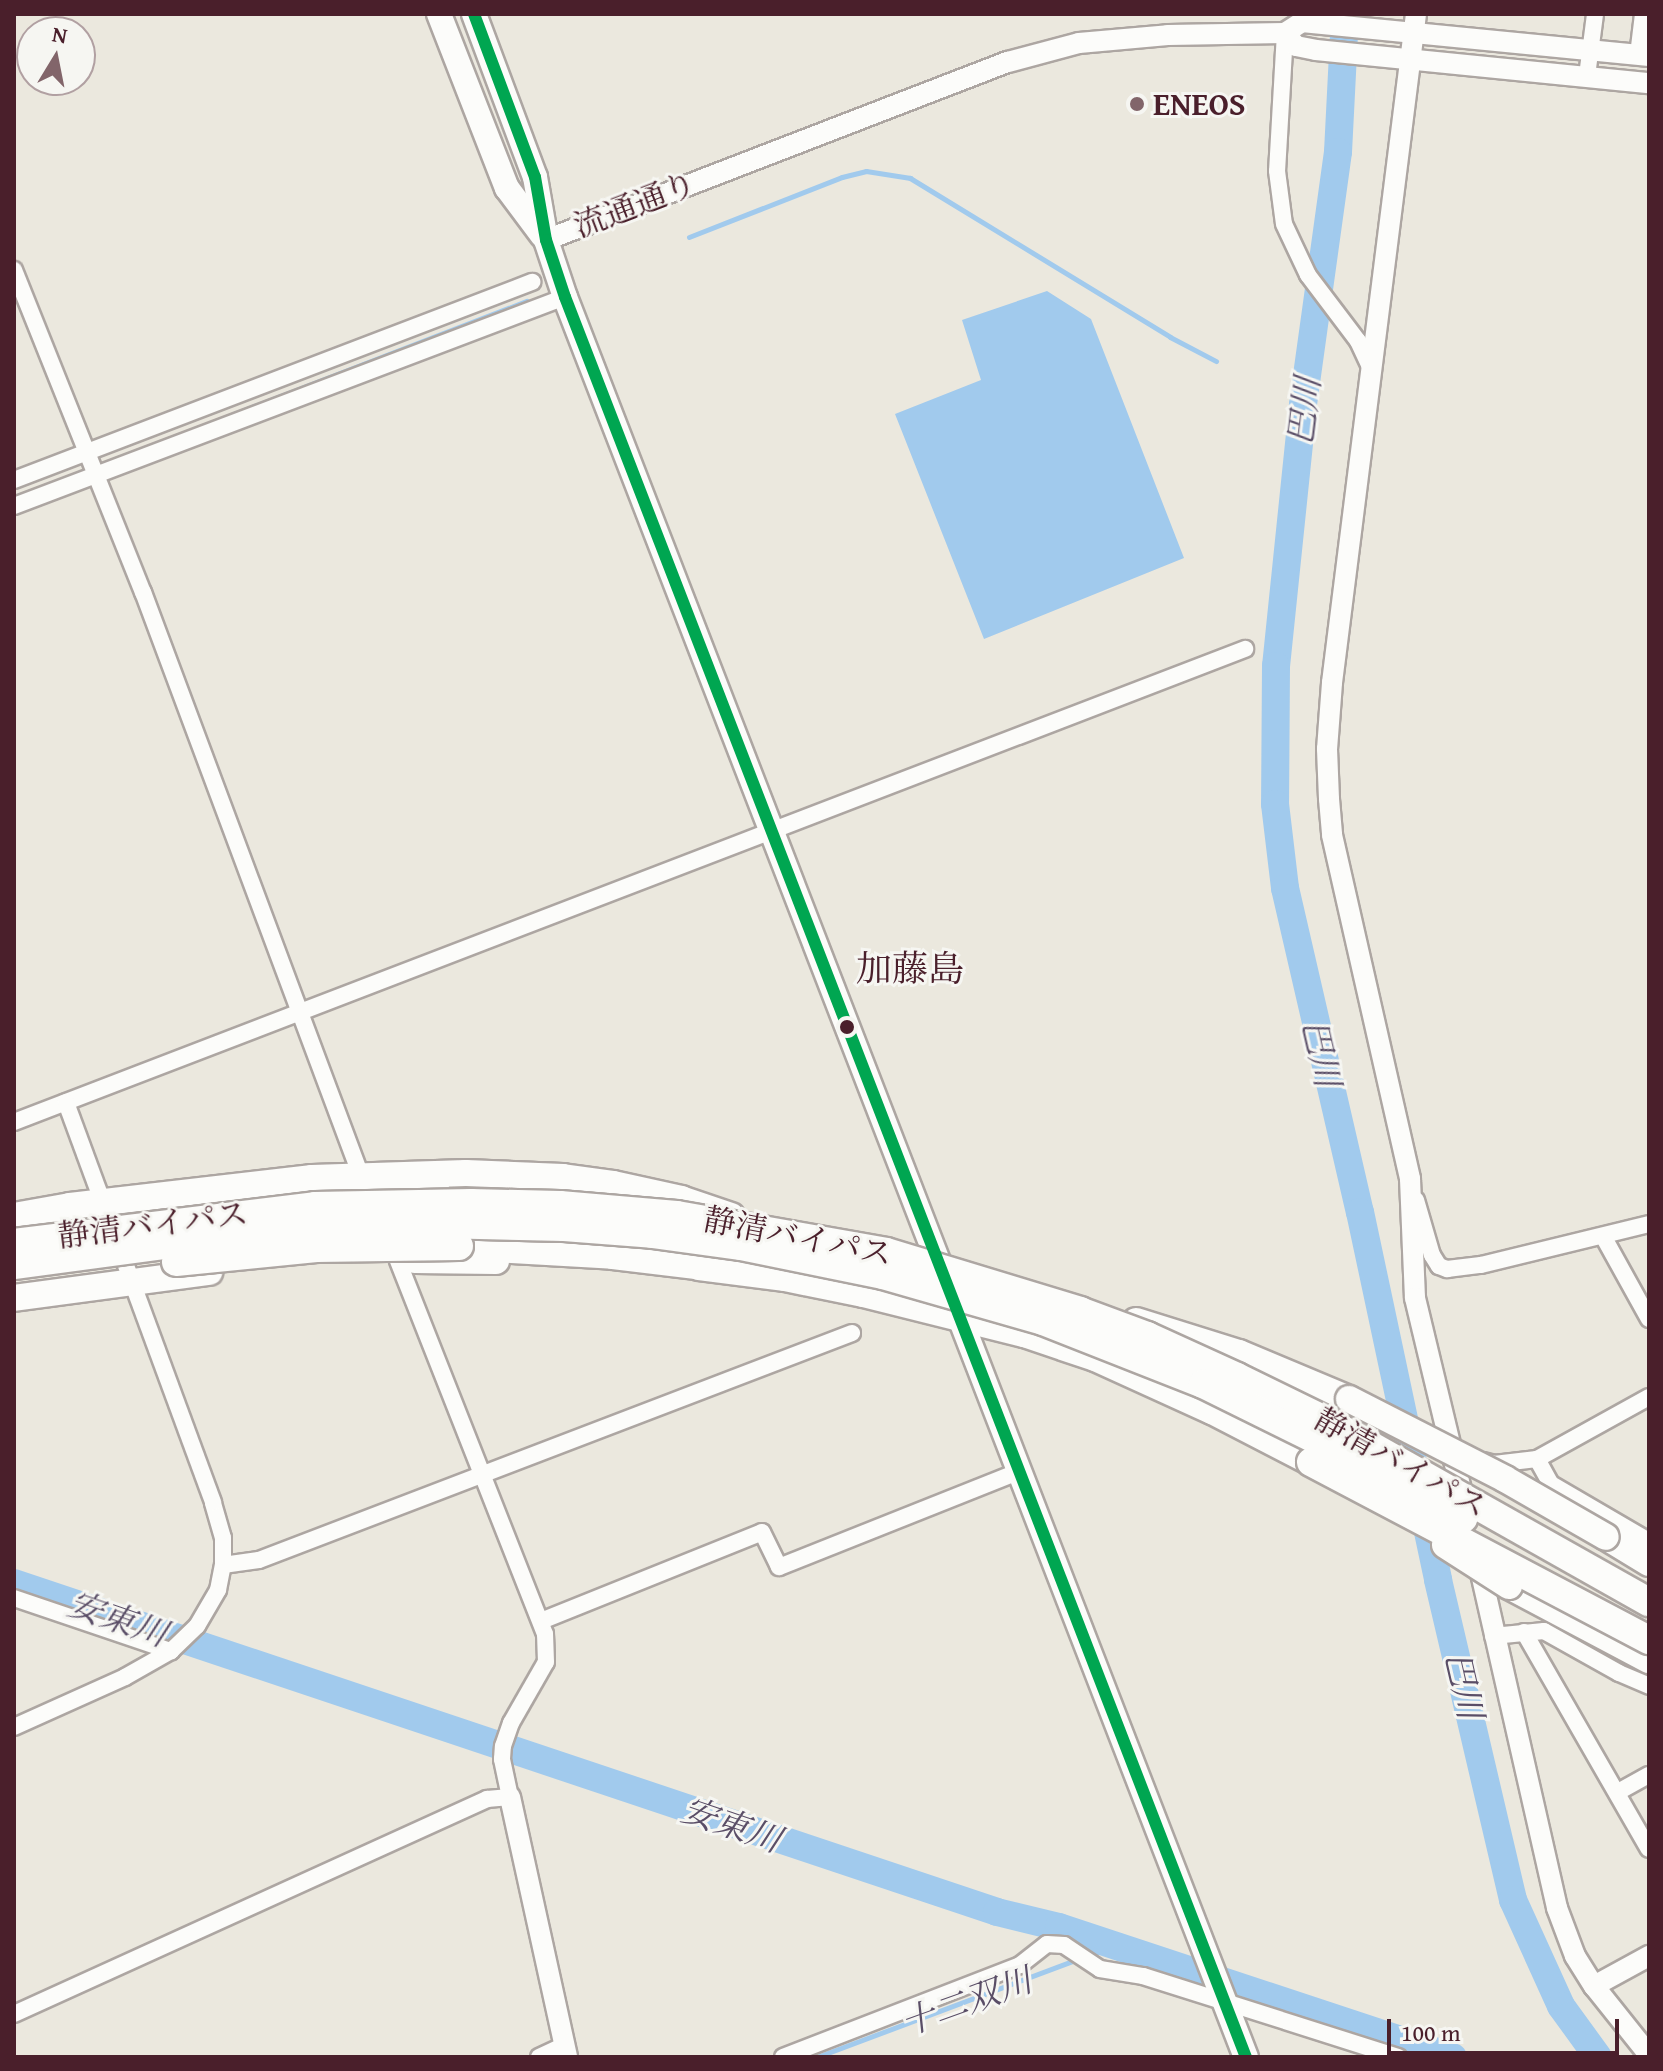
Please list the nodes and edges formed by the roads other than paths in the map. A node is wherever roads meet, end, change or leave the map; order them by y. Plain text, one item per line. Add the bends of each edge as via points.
1 (439, 14) edge
2 (474, 14) edge
3 (1595, 14) edge
4 (1643, 14) edge
5 (1284, 23) edge
6 (1415, 23) edge
7 (1590, 50) junction
8 (1644, 55) edge
9 (1411, 58) junction
10 (1587, 76) junction
11 (1649, 83) edge
12 (546, 240) junction
13 (14, 270) edge
14 (532, 282) dead end
15 (565, 297) junction
16 (1372, 371) junction
17 (87, 451) junction
18 (96, 474) junction
19 (14, 480) edge
20 (14, 506) edge
21 (1245, 649) dead end
22 (771, 829) junction
23 (299, 1012) junction
24 (66, 1102) junction
25 (14, 1122) edge
26 (361, 1176) junction
27 (1410, 1179) junction
28 (100, 1203) junction
29 (14, 1216) edge
30 (745, 1221) junction
31 (1649, 1224) edge
32 (14, 1225) edge
33 (1603, 1236) junction
34 (14, 1243) edge
35 (398, 1260) junction
36 (938, 1260) junction
37 (14, 1265) edge
38 (721, 1268) junction
39 (14, 1282) edge
40 (131, 1282) junction
41 (14, 1298) edge
42 (959, 1315) junction
43 (1649, 1319) edge
44 (852, 1333) dead end
45 (1649, 1397) edge
46 (1350, 1406) junction
47 (1454, 1454) junction
48 (1537, 1459) junction
49 (1311, 1462) junction
50 (1020, 1471) junction
51 (481, 1472) junction
52 (1649, 1541) edge
53 (1649, 1563) edge
54 (223, 1565) junction
55 (1649, 1585) edge
56 (14, 1598) edge
57 (1649, 1602) edge
58 (541, 1621) junction
59 (1649, 1622) edge
60 (1524, 1632) junction
61 (1493, 1636) junction
62 (1649, 1640) edge
63 (171, 1651) junction
64 (1649, 1660) edge
65 (1649, 1686) edge
66 (14, 1727) edge
67 (1649, 1775) edge
68 (1618, 1792) junction
69 (510, 1797) junction
70 (1649, 1849) edge
71 (1649, 1956) edge
72 (1594, 1986) junction
73 (1222, 1997) junction
74 (14, 2014) edge
75 (566, 2051) edge
76 (1649, 2055) edge
77 (1392, 2056) edge
78 (539, 2057) edge
79 (783, 2057) edge
80 (1246, 2057) edge

1 - 12 main road via 507,188
2 - 12 main road via 535,177
3 - 7 street
4 - 8 street
5 - 6 street via 1365,28
5 - 9 street via 1296,46
5 - 12 street, 流通通り via 1079,43 1008,62
5 - 16 street via 1277,171 1284,224 1308,275 1358,341
6 - 7 street
6 - 9 street
7 - 8 street
7 - 10 street
9 - 10 street
9 - 16 street
10 - 11 street
12 - 15 main road, 流通通り
13 - 17 street
14 - 17 street
15 - 18 street
15 - 22 main road, 流通通り
16 - 27 street via 1332,683 1329,799 1332,835
17 - 18 street
17 - 19 street
18 - 20 street
18 - 23 street
21 - 22 street
22 - 23 street
22 - 36 main road, 流通通り
23 - 24 street
23 - 26 street
24 - 25 street
24 - 28 street
26 - 28 highway
26 - 30 highway via 563,1177 681,1199
27 - 33 street via 1432,1255 1447,1269
27 - 47 street via 1415,1298
28 - 29 highway
28 - 40 street
30 - 32 highway via 614,1200 391,1190 313,1191
30 - 36 highway
31 - 33 street
33 - 43 street
34 - 57 highway, 静清バイパス, bridge via 315,1206 456,1203 677,1215 886,1252 1080,1311 1237,1377 1392,1456
35 - 38 highway
35 - 40 highway via 302,1263
35 - 51 street
36 - 42 main road, 流通通り
36 - 46 highway via 1239,1353
37 - 59 highway, 静清バイパス, bridge via 303,1230 460,1224 652,1234 883,1275 1043,1321 1203,1384 1351,1457
38 - 39 highway, bridge via 459,1246 316,1248
38 - 42 highway
40 - 41 highway
40 - 54 street via 213,1502 223,1538
42 - 49 highway via 1095,1358
42 - 50 main road, 流通通り
44 - 51 street
45 - 48 street
46 - 53 highway, bridge via 1505,1479
46 - 55 highway
47 - 48 street via 1494,1464
47 - 61 street
48 - 52 street via 1551,1484
49 - 62 highway, bridge
49 - 64 highway, bridge via 1509,1586
50 - 58 street via 779,1567 762,1532
50 - 73 main road, 流通通り
51 - 54 street via 259,1560
51 - 58 street
54 - 63 street via 218,1590 197,1626
56 - 63 street
58 - 69 street via 546,1662 511,1723 502,1759
60 - 61 street
60 - 65 street via 1544,1631
60 - 68 street
61 - 72 street via 1557,1908 1575,1956
63 - 66 street
67 - 68 street
68 - 70 street
69 - 74 street via 487,1799
69 - 75 street
71 - 72 street
72 - 76 street
73 - 77 street
73 - 79 street via 1100,1969 1064,1945 1047,1944 1020,1965
73 - 80 main road, 流通通り
75 - 78 street

